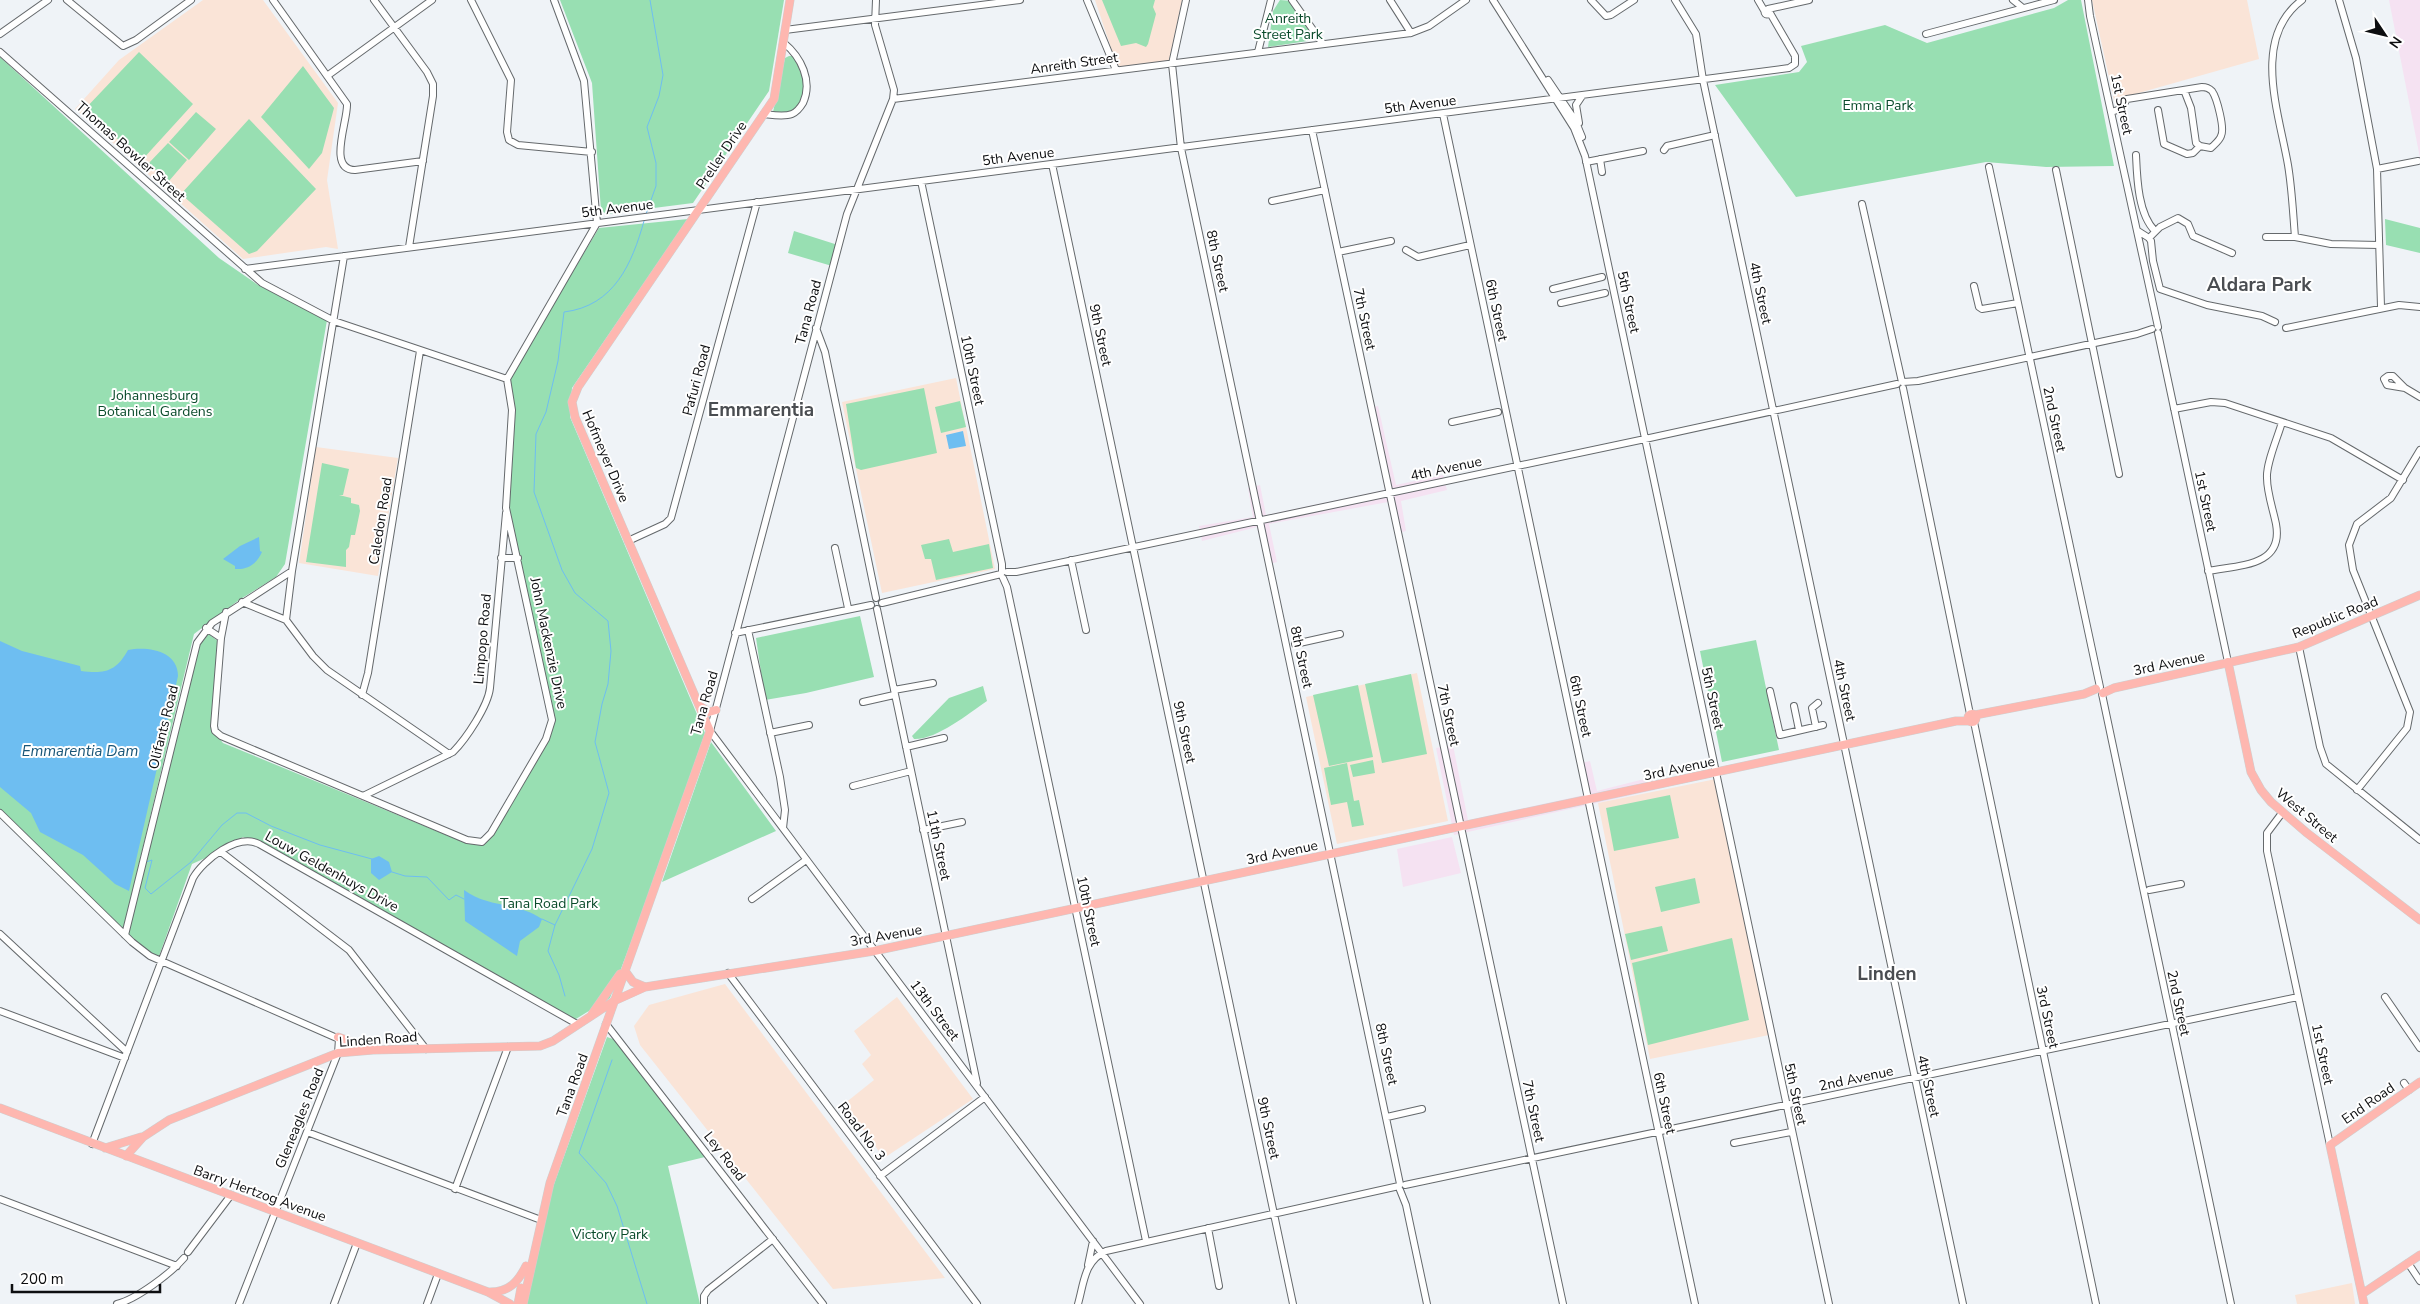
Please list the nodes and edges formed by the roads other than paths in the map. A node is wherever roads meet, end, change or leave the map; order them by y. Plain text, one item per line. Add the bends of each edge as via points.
1 (48, 0) edge
2 (67, 0) edge
3 (191, 0) edge
4 (273, 0) edge
5 (374, 0) edge
6 (432, 0) edge
7 (471, 0) edge
8 (554, 0) edge
9 (790, 0) edge
10 (876, 0) edge
11 (1020, 0) edge
12 (1087, 0) edge
13 (1186, 0) edge
14 (1271, 0) edge
15 (1292, 0) edge
16 (1390, 0) edge
17 (1466, 0) edge
18 (1493, 0) edge
19 (1591, 0) edge
20 (1634, 0) edge
21 (1675, 0) edge
22 (1809, 0) edge
23 (2013, 0) edge
24 (2054, 0) edge
25 (2085, 0) edge
26 (2088, 0) edge
27 (2302, 0) edge
28 (2339, 0) edge
29 (1759, 1) edge
30 (2023, 8) junction
31 (1768, 11) junction
32 (2090, 16) junction
33 (874, 19) junction
34 (394, 27) junction
35 (785, 30) junction
36 (1411, 33) junction
37 (0, 34) edge
38 (1926, 34) dead end
39 (784, 43) junction
40 (1323, 44) junction
41 (0, 52) edge
42 (1258, 52) junction
43 (1172, 64) junction
44 (1116, 70) junction
45 (327, 76) junction
46 (1703, 80) junction
47 (2184, 90) junction
48 (1582, 96) junction
49 (893, 99) junction
50 (1559, 99) junction
51 (2158, 110) dead end
52 (2111, 112) junction
53 (764, 114) junction
54 (1442, 114) junction
55 (1579, 127) junction
56 (1312, 130) junction
57 (1715, 135) junction
58 (2200, 146) junction
59 (1181, 148) junction
60 (1664, 150) dead end
61 (1643, 151) dead end
62 (592, 152) junction
63 (2136, 155) dead end
64 (1585, 159) junction
65 (1600, 159) junction
66 (422, 161) junction
67 (2418, 161) dead end
68 (1052, 164) junction
69 (1989, 167) dead end
70 (2377, 169) junction
71 (2056, 170) dead end
72 (1602, 172) dead end
73 (921, 181) junction
74 (856, 189) junction
75 (1325, 190) junction
76 (1272, 201) dead end
77 (757, 202) junction
78 (1862, 204) dead end
79 (699, 210) junction
80 (598, 223) junction
81 (2155, 230) junction
82 (2138, 231) junction
83 (2266, 237) dead end
84 (2295, 237) junction
85 (2149, 238) junction
86 (1391, 241) dead end
87 (1470, 245) junction
88 (2379, 245) junction
89 (409, 247) junction
90 (1406, 250) dead end
91 (1338, 252) junction
92 (2232, 253) dead end
93 (344, 256) junction
94 (245, 269) junction
95 (1602, 277) dead end
96 (1974, 286) dead end
97 (1553, 289) dead end
98 (1605, 293) dead end
99 (1561, 303) dead end
100 (2018, 303) junction
101 (2420, 307) edge
102 (2381, 308) junction
103 (334, 321) junction
104 (2275, 322) dead end
105 (816, 328) junction
106 (2286, 328) dead end
107 (2154, 331) junction
108 (2092, 344) junction
109 (420, 350) junction
110 (2029, 357) junction
111 (507, 379) junction
112 (1900, 385) junction
113 (2405, 388) dead end
114 (2420, 398) edge
115 (2174, 409) junction
116 (1773, 411) junction
117 (1498, 412) dead end
118 (1452, 422) dead end
119 (2282, 422) junction
120 (1646, 439) junction
121 (2420, 450) edge
122 (1517, 466) junction
123 (2118, 474) dead end
124 (2402, 480) junction
125 (1389, 493) junction
126 (506, 508) junction
127 (1260, 520) junction
128 (628, 541) junction
129 (835, 548) dead end
130 (1133, 548) junction
131 (501, 558) junction
132 (518, 558) junction
133 (1071, 560) junction
134 (292, 571) junction
135 (2208, 571) junction
136 (1004, 575) junction
137 (2420, 595) edge
138 (876, 598) junction
139 (242, 602) junction
140 (882, 603) junction
141 (874, 607) junction
142 (848, 608) junction
143 (226, 612) junction
144 (2372, 616) junction
145 (286, 620) junction
146 (206, 628) junction
147 (748, 630) junction
148 (1086, 630) dead end
149 (735, 633) junction
150 (1340, 634) dead end
151 (221, 638) junction
152 (1295, 644) dead end
153 (2299, 647) junction
154 (2228, 662) junction
155 (933, 683) dead end
156 (1770, 691) dead end
157 (2100, 691) junction
158 (894, 692) junction
159 (362, 695) junction
160 (863, 702) dead end
161 (1818, 703) dead end
162 (1794, 706) dead end
163 (701, 707) junction
164 (716, 710) junction
165 (1972, 718) junction
166 (809, 725) dead end
167 (1824, 725) dead end
168 (1816, 726) junction
169 (1799, 730) junction
170 (710, 731) junction
171 (770, 733) junction
172 (944, 738) dead end
173 (1844, 746) junction
174 (906, 747) junction
175 (448, 754) junction
176 (911, 771) junction
177 (1716, 773) junction
178 (853, 786) dead end
179 (2357, 790) junction
180 (363, 796) junction
181 (1588, 799) junction
182 (0, 813) edge
183 (2282, 813) junction
184 (962, 822) dead end
185 (1460, 826) junction
186 (783, 828) junction
187 (924, 830) junction
188 (2420, 840) edge
189 (221, 852) junction
190 (1331, 854) junction
191 (806, 860) junction
192 (1204, 881) junction
193 (2181, 884) dead end
194 (2148, 890) dead end
195 (752, 899) dead end
196 (1076, 909) junction
197 (130, 916) junction
198 (2420, 920) edge
199 (114, 923) junction
200 (0, 934) edge
201 (125, 935) junction
202 (946, 936) junction
203 (874, 951) junction
204 (161, 962) junction
205 (625, 969) junction
206 (728, 973) junction
207 (645, 986) junction
208 (2298, 997) junction
209 (2385, 997) dead end
210 (614, 1002) junction
211 (0, 1012) edge
212 (592, 1015) junction
213 (577, 1024) junction
214 (606, 1024) junction
215 (2171, 1024) junction
216 (338, 1037) junction
217 (508, 1047) junction
218 (2420, 1048) edge
219 (426, 1049) junction
220 (374, 1050) junction
221 (2043, 1051) junction
222 (338, 1053) junction
223 (126, 1055) junction
224 (1915, 1078) junction
225 (2420, 1082) edge
226 (978, 1087) junction
227 (985, 1098) junction
228 (1786, 1106) junction
229 (0, 1108) edge
230 (1422, 1109) dead end
231 (1387, 1117) junction
232 (307, 1132) junction
233 (1792, 1132) junction
234 (1658, 1133) junction
235 (143, 1137) junction
236 (1734, 1143) dead end
237 (92, 1144) junction
238 (2330, 1145) junction
239 (105, 1148) junction
240 (126, 1156) junction
241 (1532, 1160) junction
242 (880, 1176) junction
243 (1402, 1187) junction
244 (455, 1189) junction
245 (231, 1195) junction
246 (0, 1199) edge
247 (276, 1212) junction
248 (1274, 1214) junction
249 (540, 1218) junction
250 (1208, 1228) junction
251 (774, 1240) junction
252 (1093, 1241) junction
253 (1146, 1241) junction
254 (357, 1243) junction
255 (1101, 1253) junction
256 (2420, 1254) edge
257 (2408, 1263) junction
258 (177, 1266) junction
259 (526, 1266) junction
260 (1088, 1266) junction
261 (438, 1274) junction
262 (2420, 1281) edge
263 (1219, 1286) dead end
264 (488, 1292) junction
265 (2362, 1294) junction
266 (117, 1304) edge
267 (239, 1304) edge
268 (334, 1304) edge
269 (427, 1304) edge
270 (510, 1304) edge
271 (518, 1304) edge
272 (523, 1304) edge
273 (704, 1304) edge
274 (823, 1304) edge
275 (977, 1304) edge
276 (1078, 1304) edge
277 (1140, 1304) edge
278 (1293, 1304) edge
279 (1427, 1304) edge
280 (1563, 1304) edge
281 (1695, 1304) edge
282 (1829, 1304) edge
283 (1962, 1304) edge
284 (2096, 1304) edge
285 (2230, 1304) edge
286 (2364, 1304) edge

1 - 37 street
2 - 3 street via 115,42 126,46
4 - 45 street
5 - 34 street
6 - 34 street
7 - 62 street via 511,80 509,140 518,145
8 - 62 street via 583,76
9 - 35 main road, Preller Drive
10 - 33 street
11 - 33 street
12 - 44 street
13 - 43 street, 8th Street
14 - 42 street
15 - 40 street
16 - 36 street
17 - 36 street, Anreith Street via 1429,26
18 - 50 street
19 - 20 street via 1603,15 1611,15
21 - 46 street, 4th Street via 1696,34
22 - 31 street
23 - 30 street
24 - 30 street
25 - 32 street, 1st Street
26 - 32 street, 1st Street
27 - 84 street via 2282,20 2273,47 2274,92 2291,185
28 - 70 street via 2356,58
29 - 31 street
30 - 38 street
31 - 46 street, 5th Avenue via 1795,56 1794,66
32 - 52 street, 1st Street
33 - 35 street
33 - 49 street
34 - 45 street
34 - 66 street via 433,84
35 - 39 main road, Preller Drive
36 - 40 street, Anreith Street
39 - 53 main road, Preller Drive via 775,94
39 - 53 street, Preller Drive via 800,62 807,84 806,94 800,108 792,114
40 - 42 street, Anreith Street
41 - 94 street, Thomas Bowler Street
42 - 43 street, Anreith Street
43 - 44 street, Anreith Street
43 - 59 street, 8th Street
44 - 49 street, Anreith Street
45 - 66 street via 347,104 340,157 345,168 354,170
46 - 48 street, 5th Avenue
46 - 57 street, 4th Street
47 - 52 street via 2125,99 2121,110
47 - 58 street via 2195,140
47 - 58 street via 2207,88 2213,92 2218,106 2221,136 2211,148
48 - 50 street, 5th Avenue
48 - 55 street via 1576,105
49 - 74 street, Tana Road
50 - 54 street, 5th Avenue
50 - 55 street, 5th Street
50 - 64 street, 5th Street
51 - 58 street via 2163,144 2187,154
52 - 82 street, 1st Street
53 - 79 main road, Preller Drive
54 - 56 street, 5th Avenue
54 - 87 street, 6th Street
55 - 64 street, 5th Street
56 - 59 street, 5th Avenue
56 - 75 street, 7th Street
57 - 60 street via 1665,147
57 - 116 street, 4th Street
59 - 68 street, 5th Avenue
59 - 127 street, 8th Street
61 - 65 street
62 - 80 street
63 - 81 street via 2146,219
64 - 65 street
64 - 120 street, 5th Street
65 - 72 street
66 - 89 street
67 - 70 street
68 - 73 street, 5th Avenue
68 - 130 street, 9th Street
69 - 100 street, 2nd Street
70 - 88 street
71 - 108 street
73 - 74 street, 5th Avenue
73 - 136 street, 10th Street
74 - 77 street, 5th Avenue
74 - 105 street, Tana Road
75 - 76 street
75 - 91 street, 7th Street
77 - 79 street, 5th Avenue
77 - 128 street, Pafuri Road via 671,518
78 - 112 street, 3rd Street
79 - 80 street, 5th Avenue
79 - 128 main road, Hofmeyer Drive via 573,397 575,417
80 - 89 street, 5th Avenue
80 - 111 street
81 - 85 street
81 - 92 street via 2180,218 2188,224 2193,236
82 - 85 street
82 - 107 street, 1st Street via 2154,315
83 - 84 street
84 - 88 street via 2339,244
85 - 104 street via 2160,289 2207,306 2262,316
86 - 91 street
87 - 90 street via 1418,257
87 - 122 street, 6th Street
88 - 102 street
89 - 93 street, 5th Avenue
91 - 125 street, 7th Street
93 - 94 street, 5th Avenue
93 - 103 street
94 - 103 street, Thomas Bowler Street via 262,283
95 - 97 street
96 - 100 street via 1982,309
98 - 99 street
100 - 110 street, 2nd Street
101 - 102 street via 2406,304
102 - 106 street
103 - 109 street, Thomas Bowler Street
103 - 134 street
105 - 138 street via 824,352
105 - 149 street, Tana Road
107 - 108 street, 4th Avenue
107 - 115 street, 1st Street
108 - 110 street, 4th Avenue
108 - 123 street
109 - 111 street, Thomas Bowler Street
109 - 159 street, Caledon Road
110 - 112 street, 4th Avenue
110 - 157 street, 2nd Street
111 - 126 street, John Mackenzie Drive via 512,410
112 - 116 street, 4th Avenue
112 - 165 street, 3rd Street
113 - 114 street
115 - 119 street via 2215,402
115 - 135 street, 1st Street
116 - 120 street, 4th Avenue
116 - 173 street, 4th Street
117 - 118 street
119 - 124 street via 2331,438
119 - 135 street via 2266,478 2277,533 2275,545 2259,561
120 - 122 street, 4th Avenue
120 - 177 street, 5th Street
121 - 124 street
122 - 125 street, 4th Avenue
122 - 181 street, 6th Street
124 - 144 street via 2391,498 2360,520 2351,535 2353,570
125 - 127 street, 4th Avenue
125 - 185 street, 7th Street
126 - 131 street, Limpopo Road
126 - 132 street, John Mackenzie Drive
127 - 130 street, 4th Avenue
127 - 190 street, 8th Street
128 - 163 main road, Hofmeyer Drive
129 - 142 street
130 - 133 street, 4th Avenue
130 - 192 street, 9th Street
131 - 132 street
131 - 175 street, Limpopo Road via 490,693 462,742
132 - 180 street, John Mackenzie Drive via 552,720 544,744 492,833 482,842 472,841
133 - 136 street, 4th Avenue
133 - 148 street
134 - 139 street, Olifants Road
134 - 145 street
135 - 154 street, 1st Street
136 - 140 street, 4th Avenue
136 - 196 street, 10th Street
137 - 144 main road, Republic Road
138 - 140 street
138 - 141 street via 872,600
139 - 143 street, Olifants Road
139 - 145 street
140 - 141 street via 880,608
141 - 142 street
141 - 158 street, 11th Street
142 - 147 street
143 - 146 street, Olifants Road
143 - 151 street, John Mackenzie Drive
144 - 153 main road, Republic Road
144 - 179 street via 2410,716 2407,728
145 - 159 street via 319,663
146 - 151 street
146 - 197 street, Olifants Road via 194,650
147 - 149 street
147 - 171 street
149 - 164 street, Tana Road
150 - 152 street
151 - 180 street, John Mackenzie Drive via 214,726 217,733 228,741
153 - 154 main road, Republic Road
153 - 179 street via 2323,759 2333,772
154 - 157 main road, 3rd Avenue
154 - 183 main road, West Street via 2252,775 2265,796
155 - 158 street
156 - 169 street via 1780,735
157 - 165 main road, 3rd Avenue
157 - 215 street, 2nd Street
158 - 160 street
158 - 174 street, 11th Street
159 - 175 street
161 - 168 street via 1812,708
162 - 169 street
163 - 164 main road via 708,712
163 - 170 main road, Hofmeyer Drive
164 - 170 street, Tana Road
165 - 173 main road, 3rd Avenue
165 - 221 street, 3rd Street
166 - 171 street
167 - 168 street
168 - 169 street
170 - 186 street, 13th Street
170 - 205 main road, Tana Road
171 - 186 street via 785,807
172 - 174 street
173 - 177 main road, 3rd Avenue
173 - 224 street, 4th Street
174 - 176 street, 11th Street
175 - 180 street, Limpopo Road
176 - 178 street
176 - 187 street, 11th Street
177 - 181 main road, 3rd Avenue
177 - 228 street, 5th Street
179 - 188 street
181 - 185 main road, 3rd Avenue
181 - 234 street, 6th Street
182 - 199 street
183 - 198 main road, West Street
183 - 208 street, 1st Street via 2267,832 2266,842
184 - 187 street
185 - 190 main road, 3rd Avenue
185 - 241 street, 7th Street
186 - 191 street, 13th Street
187 - 202 street, 11th Street
189 - 204 street, Louw Geldenhuys Drive via 202,863 193,878
189 - 213 street, Louw Geldenhuys Drive via 244,840 256,842
189 - 219 street via 353,954
190 - 192 main road, 3rd Avenue
190 - 231 street, 8th Street
191 - 195 street
191 - 203 street, 13th Street
192 - 196 main road, 3rd Avenue
192 - 248 street, 9th Street
193 - 194 street
196 - 202 main road, 3rd Avenue
196 - 253 street, 10th Street
197 - 199 street
197 - 201 street, Olifants Road
199 - 201 street
200 - 223 street
201 - 204 street
202 - 203 main road, 3rd Avenue
202 - 226 street, 11th Street
203 - 206 main road, 3rd Avenue
203 - 226 street, 13th Street
204 - 216 street
204 - 223 street, Louw Geldenhuys Drive
205 - 207 main road via 632,981
205 - 210 main road, Tana Road
205 - 212 main road
206 - 207 main road, 3rd Avenue
206 - 242 street, Road No. 3
207 - 210 main road, 3rd Avenue
208 - 215 street, 2nd Avenue
208 - 238 street, 1st Street
209 - 218 street
210 - 212 main road, Linden Road
210 - 214 main road, Tana Road
211 - 223 street
212 - 213 main road, Linden Road
212 - 214 main road via 602,1016
213 - 217 main road, Linden Road via 544,1045
214 - 249 main road, Tana Road
214 - 251 street, Ley Road
215 - 221 street, 2nd Avenue
215 - 285 street, 2nd Street
216 - 220 main road
216 - 222 street
217 - 219 main road, Linden Road
217 - 244 street
219 - 220 main road, Linden Road
220 - 222 main road, Linden Road
221 - 224 street, 2nd Avenue
221 - 284 street, 3rd Street
222 - 232 street, Gleneagles Road
222 - 235 main road, Linden Road via 169,1120
223 - 237 street, Louw Geldenhuys Drive
224 - 228 street, 2nd Avenue
224 - 283 street, 4th Street
225 - 238 main road, End Road via 2407,1086
226 - 227 street, 13th Street
227 - 242 street
227 - 252 street, 13th Street
228 - 233 street, 5th Street
228 - 234 street, 2nd Avenue
229 - 237 main road, Barry Hertzog Avenue
230 - 231 street
231 - 243 street, 8th Street
232 - 244 street
232 - 247 street, Gleneagles Road
233 - 236 street
233 - 282 street, 5th Street
234 - 241 street, 2nd Avenue
234 - 281 street, 6th Street
235 - 239 main road
235 - 240 main road, Linden Road
237 - 239 main road, Barry Hertzog Avenue
238 - 265 main road, 1st Street
239 - 240 main road, Barry Hertzog Avenue
240 - 245 main road, Barry Hertzog Avenue
241 - 243 street, 2nd Avenue
241 - 280 street, 7th Street
242 - 275 street, Road No. 3
243 - 248 street, 2nd Avenue
243 - 279 street, 8th Street
244 - 249 street
245 - 247 main road, Barry Hertzog Avenue
245 - 258 street
246 - 258 street
247 - 254 main road, Barry Hertzog Avenue
247 - 267 street, Gleneagles Road
248 - 250 street, 2nd Avenue
248 - 278 street, 9th Street
249 - 259 main road, Tana Road
249 - 272 main road, Tana Road
250 - 253 street, 2nd Avenue
250 - 263 street
251 - 273 street via 708,1290
251 - 274 street, Ley Road
252 - 255 street, 13th Street
252 - 260 street
253 - 255 street, 2nd Avenue
254 - 261 main road, Barry Hertzog Avenue
254 - 268 street
255 - 260 street
255 - 277 street, 13th Street
256 - 257 main road
257 - 262 street
257 - 265 main road
258 - 266 street
259 - 264 main road via 511,1287
259 - 271 main road, Tana Road
260 - 276 street
261 - 264 main road, Barry Hertzog Avenue
261 - 269 street
264 - 270 main road, Barry Hertzog Avenue
265 - 286 main road, 1st Street

